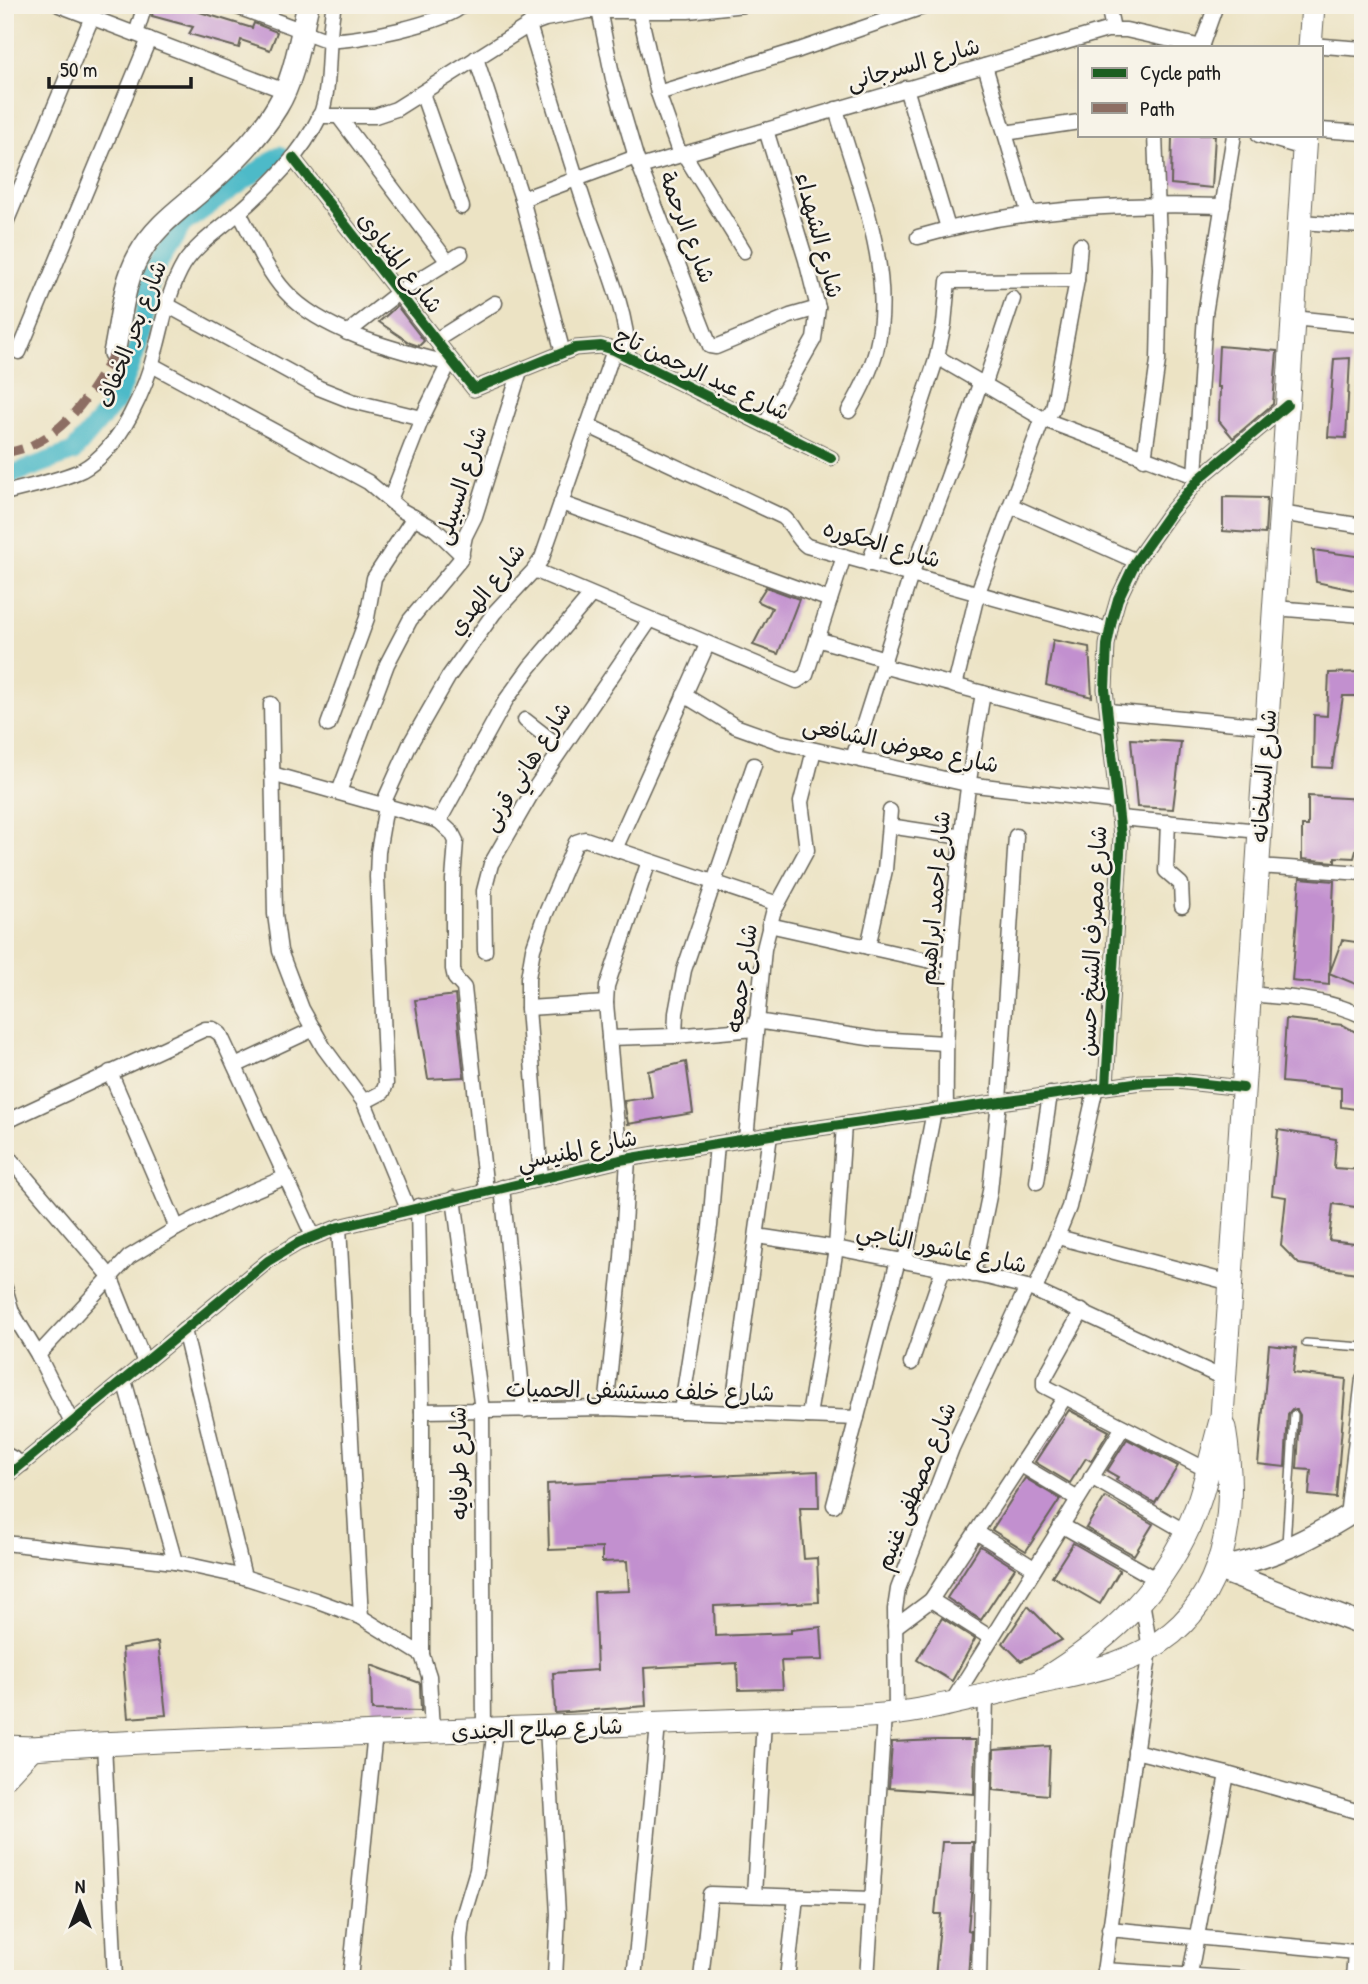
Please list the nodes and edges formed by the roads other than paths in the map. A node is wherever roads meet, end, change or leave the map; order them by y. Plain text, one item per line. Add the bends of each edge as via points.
1 (59, 5) edge
2 (145, 5) edge
3 (232, 5) edge
4 (308, 5) edge
5 (334, 5) edge
6 (463, 5) edge
7 (532, 5) edge
8 (744, 5) edge
9 (929, 5) edge
10 (1108, 5) edge
11 (1216, 5) edge
12 (1313, 5) edge
13 (666, 8) edge
14 (593, 9) edge
15 (639, 10) junction
16 (92, 17) junction
17 (530, 24) junction
18 (1114, 29) junction
19 (302, 30) junction
20 (142, 36) junction
21 (328, 40) junction
22 (1151, 42) edge
23 (1191, 46) edge
24 (1201, 46) edge
25 (1310, 46) edge
26 (1322, 47) edge
27 (1363, 49) edge
28 (476, 58) junction
29 (985, 66) junction
30 (906, 88) junction
31 (285, 90) junction
32 (422, 93) junction
33 (659, 93) junction
34 (836, 109) junction
35 (319, 116) junction
36 (339, 117) junction
37 (1078, 122) edge
38 (766, 130) junction
39 (1322, 130) edge
40 (1005, 133) junction
41 (1363, 133) edge
42 (1155, 136) edge
43 (1234, 136) edge
44 (1266, 136) edge
45 (1304, 141) edge
46 (682, 154) junction
47 (293, 158) junction
48 (638, 162) junction
49 (576, 179) junction
50 (522, 199) junction
51 (1159, 204) junction
52 (1223, 206) junction
53 (462, 207) dead end
54 (239, 212) junction
55 (1029, 214) junction
56 (1299, 222) junction
57 (5, 225) edge
58 (1363, 226) edge
59 (948, 228) junction
60 (918, 237) dead end
61 (1080, 245) dead end
62 (744, 251) dead end
63 (461, 254) dead end
64 (448, 262) junction
65 (1077, 280) junction
66 (399, 292) junction
67 (1013, 299) dead end
68 (495, 303) dead end
69 (167, 305) junction
70 (818, 308) junction
71 (1293, 318) junction
72 (1363, 324) edge
73 (347, 333) junction
74 (436, 340) junction
75 (19, 352) dead end
76 (114, 353) dead end
77 (621, 353) junction
78 (563, 354) junction
79 (937, 357) junction
80 (452, 364) junction
81 (152, 365) junction
82 (520, 371) junction
83 (983, 382) junction
84 (476, 389) joint
85 (1287, 405) junction
86 (849, 411) dead end
87 (422, 418) junction
88 (1045, 420) junction
89 (587, 425) junction
90 (765, 425) junction
91 (831, 458) dead end
92 (1144, 458) junction
93 (1198, 477) junction
94 (5, 493) edge
95 (390, 500) junction
96 (561, 503) junction
97 (1012, 506) junction
98 (1280, 513) junction
99 (414, 517) junction
100 (1363, 526) edge
101 (462, 555) junction
102 (844, 556) junction
103 (1136, 561) junction
104 (869, 564) junction
105 (534, 570) junction
106 (911, 575) junction
107 (591, 595) junction
108 (977, 595) junction
109 (830, 600) junction
110 (1274, 608) junction
111 (1363, 615) edge
112 (650, 620) junction
113 (1109, 630) junction
114 (817, 639) junction
115 (707, 645) junction
116 (883, 663) junction
117 (955, 686) junction
118 (983, 693) junction
119 (684, 695) junction
120 (271, 704) dead end
121 (1108, 711) junction
122 (525, 720) dead end
123 (328, 725) dead end
124 (1266, 726) junction
125 (1110, 727) junction
126 (561, 748) junction
127 (814, 750) junction
128 (853, 758) junction
129 (754, 765) dead end
130 (272, 774) junction
131 (967, 784) junction
132 (339, 792) junction
133 (1118, 802) junction
134 (384, 805) junction
135 (890, 811) dead end
136 (1120, 818) junction
137 (439, 821) junction
138 (1168, 822) junction
139 (889, 826) junction
140 (1260, 831) junction
141 (962, 836) junction
142 (1016, 836) dead end
143 (615, 849) junction
144 (649, 861) junction
145 (1257, 866) junction
146 (1363, 873) edge
147 (714, 883) junction
148 (778, 904) junction
149 (1182, 906) dead end
150 (769, 925) junction
151 (868, 947) junction
152 (485, 951) dead end
153 (949, 965) junction
154 (1250, 994) junction
155 (606, 1003) junction
156 (528, 1008) junction
157 (1363, 1016) edge
158 (756, 1025) junction
159 (314, 1029) junction
160 (675, 1037) junction
161 (609, 1038) junction
162 (945, 1043) junction
163 (234, 1066) junction
164 (110, 1072) junction
165 (1101, 1086) junction
166 (1243, 1088) junction
167 (1050, 1094) junction
168 (999, 1101) junction
169 (364, 1102) junction
170 (940, 1110) junction
171 (5, 1122) edge
172 (844, 1124) junction
173 (770, 1135) junction
174 (746, 1139) junction
175 (717, 1144) junction
176 (5, 1153) edge
177 (624, 1159) junction
178 (286, 1177) junction
179 (541, 1178) junction
180 (1037, 1182) dead end
181 (502, 1187) junction
182 (486, 1191) junction
183 (454, 1198) junction
184 (413, 1208) junction
185 (339, 1227) junction
186 (177, 1228) junction
187 (313, 1236) junction
188 (757, 1236) junction
189 (1058, 1237) junction
190 (836, 1248) junction
191 (902, 1261) junction
192 (943, 1269) junction
193 (973, 1275) junction
194 (110, 1276) junction
195 (1231, 1283) junction
196 (5, 1288) edge
197 (1031, 1289) junction
198 (1082, 1311) junction
199 (184, 1330) junction
200 (1306, 1343) dead end
201 (1363, 1348) edge
202 (38, 1355) junction
203 (145, 1363) junction
204 (911, 1363) dead end
205 (1224, 1379) junction
206 (1363, 1379) edge
207 (124, 1381) junction
208 (1065, 1397) junction
209 (606, 1408) junction
210 (524, 1409) junction
211 (482, 1410) junction
212 (422, 1411) junction
213 (681, 1411) junction
214 (732, 1413) junction
215 (1294, 1415) dead end
216 (809, 1416) junction
217 (1222, 1417) junction
218 (857, 1418) junction
219 (72, 1423) junction
220 (1123, 1427) junction
221 (5, 1454) edge
222 (23, 1464) junction
223 (1021, 1465) junction
224 (1208, 1470) junction
225 (1091, 1477) junction
226 (5, 1478) edge
227 (1230, 1481) junction
228 (1077, 1499) junction
229 (834, 1505) dead end
230 (1355, 1511) edge
231 (1061, 1525) junction
232 (976, 1532) junction
233 (1186, 1532) junction
234 (5, 1543) edge
235 (1286, 1550) junction
236 (175, 1562) junction
237 (1034, 1568) junction
238 (1217, 1569) junction
239 (244, 1577) junction
240 (1158, 1580) junction
241 (931, 1600) junction
242 (1142, 1601) junction
243 (361, 1617) junction
244 (1363, 1625) edge
245 (895, 1627) junction
246 (991, 1638) junction
247 (1150, 1649) junction
248 (422, 1654) junction
249 (1038, 1683) junction
250 (986, 1697) junction
251 (949, 1705) junction
252 (890, 1714) junction
253 (764, 1720) junction
254 (659, 1724) junction
255 (547, 1728) junction
256 (489, 1729) junction
257 (432, 1731) junction
258 (376, 1732) junction
259 (104, 1743) junction
260 (5, 1747) edge
261 (32, 1748) junction
262 (1135, 1751) junction
263 (1227, 1774) junction
264 (5, 1777) edge
265 (1363, 1813) edge
266 (754, 1895) junction
267 (796, 1897) junction
268 (872, 1899) junction
269 (1109, 1929) junction
270 (1197, 1937) junction
271 (1104, 1974) edge
272 (1190, 1974) junction
273 (115, 1979) edge
274 (350, 1979) edge
275 (461, 1979) edge
276 (555, 1979) edge
277 (634, 1979) edge
278 (701, 1979) edge
279 (787, 1979) edge
280 (867, 1979) edge
281 (979, 1979) edge
282 (1244, 1979) edge
283 (1353, 1979) edge

1 - 16 street
2 - 20 street
3 - 19 street
4 - 19 street, شارع بحر الخفاف
5 - 21 street, شارع بحر الخفاف
6 - 21 street via 400,30
7 - 17 street, شارع الهدي
8 - 13 street via 708,10
9 - 33 street
10 - 18 street
11 - 24 street
12 - 25 main road
13 - 15 street
14 - 15 street
14 - 17 street
14 - 48 street, شارع الرحمة
15 - 33 street
16 - 20 street
16 - 57 street
17 - 28 street
17 - 49 street, شارع الهدي
18 - 22 street, شارع السرجانى
18 - 29 street, شارع السرجانى
19 - 21 street
19 - 31 street, شارع بحر الخفاف
20 - 31 street
20 - 75 street
21 - 35 street, شارع بحر الخفاف via 326,92
22 - 23 street, شارع السرجانى
26 - 27 street
28 - 32 street
28 - 50 street
29 - 30 street, شارع السرجانى
29 - 40 street
30 - 34 street, شارع السرجانى
30 - 59 street
31 - 76 street, شارع بحر الخفاف via 244,151 147,242 132,271
32 - 36 street via 386,113
32 - 53 street
33 - 46 street
34 - 38 street, شارع السرجانى
34 - 86 street via 879,257 883,289 876,353
35 - 36 street
35 - 47 street, شارع بحر الخفاف
36 - 64 street
37 - 40 street
38 - 46 street, شارع السرجانى
38 - 70 street, شارع الشهداء
39 - 41 street
40 - 55 street
42 - 51 street
43 - 52 street
44 - 45 street
45 - 56 main road, شارع السلخانه
46 - 48 street, شارع السرجانى
46 - 62 street
47 - 54 street, شارع بحر الخفاف
47 - 66 street, شارع المنياوى
48 - 49 street, شارع السرجانى
48 - 70 street, شارع الرحمة via 710,346
49 - 50 street, شارع السرجانى
49 - 77 street, شارع الهدي via 623,318 628,343
50 - 78 street
51 - 52 street
51 - 55 street
51 - 92 street via 1158,361
52 - 93 street via 1205,314
54 - 69 street, شارع بحر الخفاف via 193,252
54 - 73 street via 283,289 323,322
55 - 59 street
56 - 58 street
56 - 71 main road, شارع السلخانه
59 - 60 street
61 - 65 street
63 - 64 street
64 - 66 street
65 - 79 street via 950,280
65 - 88 street via 1053,409
66 - 73 street
66 - 74 street, شارع المنياوى
67 - 83 street
68 - 74 street
69 - 81 street, شارع بحر الخفاف
69 - 87 street via 319,388
70 - 90 street, شارع الشهداء via 814,339
71 - 72 street
71 - 85 main road, شارع السلخانه
73 - 80 street
74 - 80 street, شارع المنياوى
77 - 78 street, شارع عبد الرحمن تاج via 590,346
77 - 89 street, شارع الهدي
77 - 90 street, شارع عبد الرحمن تاج
78 - 82 street, شارع عبد الرحمن تاج
79 - 83 street
79 - 104 street
80 - 84 street, شارع المنياوى
80 - 87 street
81 - 94 street, شارع بحر الخفاف via 125,424 101,456 79,471
81 - 95 street via 368,482
82 - 84 street, شارع عبد الرحمن تاج
82 - 101 street, شارع السبيلى
83 - 88 street
83 - 106 street
85 - 93 street, شارع مصرف الشيخ حسن
85 - 98 main road, شارع السلخانه
87 - 95 street
88 - 92 street
88 - 97 street
89 - 96 street, شارع الهدي
89 - 102 street, شارع الحكوره via 783,517 802,543
90 - 91 street, شارع عبد الرحمن تاج
92 - 93 street
93 - 103 street, شارع مصرف الشيخ حسن
95 - 99 street
96 - 105 street, شارع الهدي
96 - 109 street
97 - 103 street
97 - 108 street
98 - 100 street
98 - 110 main road, شارع السلخانه
99 - 101 street via 435,529
99 - 123 street via 373,578 367,618
101 - 132 street, شارع السبيلى via 398,642
102 - 104 street, شارع الحكوره
102 - 109 street
103 - 113 street, شارع مصرف الشيخ حسن
104 - 106 street, شارع الحكوره
105 - 107 street
105 - 134 street, شارع الهدي via 494,613 449,676 410,744
106 - 108 street, شارع الحكوره
106 - 116 street
107 - 112 street
107 - 137 street via 506,700
108 - 113 street, شارع الحكوره
108 - 117 street
109 - 114 street
110 - 111 street
110 - 124 main road, شارع السلخانه
112 - 115 street
112 - 126 street, شارع هاني قرنى
113 - 121 street, شارع مصرف الشيخ حسن via 1105,667
114 - 115 street via 804,678 793,681
114 - 116 street
115 - 119 street
116 - 117 street
116 - 128 street
117 - 118 street
118 - 125 street
118 - 131 street, شارع احمد ابراهيم
119 - 127 street, شارع معوض الشافعى via 754,734
119 - 143 street
120 - 130 street
121 - 124 street
121 - 125 street, شارع مصرف الشيخ حسن
122 - 126 street
124 - 140 main road, شارع السلخانه
125 - 133 street, شارع مصرف الشيخ حسن
126 - 152 street, شارع هاني قرنى via 486,877
127 - 128 street, شارع معوض الشافعى
127 - 148 street, شارع جمعه via 801,802 807,850
128 - 131 street, شارع معوض الشافعى
129 - 147 street
130 - 132 street
130 - 159 street via 280,951
131 - 133 street, شارع معوض الشافعى
131 - 141 street, شارع احمد ابراهيم
132 - 134 street
133 - 136 street, شارع مصرف الشيخ حسن
134 - 137 street
134 - 169 street, شارع الهدي via 377,877 386,1084 383,1092
135 - 139 street
136 - 138 street
136 - 165 street, شارع مصرف الشيخ حسن via 1121,854
137 - 182 street via 456,841 453,969 454,978 464,988
138 - 140 street
138 - 149 street via 1166,871 1181,884
139 - 141 street
139 - 151 street via 885,870
140 - 145 main road, شارع السلخانه
141 - 153 street, شارع احمد ابراهيم
142 - 168 street
143 - 144 street
143 - 156 street via 585,839 575,845 533,949
144 - 147 street
144 - 155 street via 612,967
145 - 146 street
145 - 154 main road, شارع السلخانه
147 - 148 street
147 - 160 street via 684,970
148 - 150 street, شارع جمعه
150 - 151 street
150 - 158 street, شارع جمعه
151 - 153 street
153 - 162 street, شارع احمد ابراهيم
154 - 157 street via 1315,1000
154 - 166 main road, شارع السلخانه
155 - 156 street
155 - 161 street
156 - 179 street
158 - 160 street
158 - 162 street
158 - 174 street, شارع جمعه
159 - 163 street
159 - 169 street
160 - 161 street
161 - 177 street
162 - 170 street, شارع احمد ابراهيم
163 - 164 street via 220,1034 205,1029
163 - 178 street
164 - 171 street
164 - 186 street
165 - 166 street, شارع المنيسي via 1177,1081
165 - 167 street, شارع المنيسي
165 - 189 street, شارع مصرف الشيخ حسن
166 - 195 main road, شارع السلخانه
167 - 168 street, شارع المنيسي
167 - 180 street
168 - 170 street, شارع المنيسي
168 - 193 street via 990,1191
169 - 184 street
170 - 172 street, شارع المنيسي
170 - 191 street, شارع احمد ابراهيم
172 - 173 street, شارع المنيسي
172 - 190 street
173 - 174 street, شارع المنيسي
173 - 188 street
174 - 175 street, شارع المنيسي
175 - 177 street, شارع المنيسي
175 - 213 street via 710,1226
176 - 194 street
177 - 179 street, شارع المنيسي
177 - 209 street via 622,1256
178 - 186 street
178 - 187 street
179 - 181 street, شارع المنيسي
181 - 182 street, شارع المنيسي
181 - 210 street
182 - 183 street, شارع المنيسي
183 - 184 street, شارع المنيسي
183 - 211 street, شارع طرفايه
184 - 185 street, شارع المنيسي
184 - 212 street
185 - 187 street, شارع المنيسي
185 - 243 street
186 - 194 street via 129,1256
187 - 199 street, شارع المنيسي via 268,1261
188 - 190 street, شارع عاشور الناجي
188 - 214 street
189 - 195 street
189 - 197 street, شارع مصطفى غنيم
190 - 191 street, شارع عاشور الناجي
190 - 216 street
191 - 192 street, شارع عاشور الناجي
191 - 218 street, شارع احمد ابراهيم
192 - 193 street, شارع عاشور الناجي
192 - 204 street
193 - 197 street, شارع عاشور الناجي
194 - 202 street
194 - 203 street
195 - 205 main road, شارع السلخانه
196 - 202 street via 12,1312
197 - 198 street, شارع عاشور الناجي
197 - 245 street, شارع مصطفى غنيم via 952,1448 898,1589
198 - 205 street, شارع عاشور الناجي
198 - 208 street via 1044,1381 1046,1387
199 - 203 street, شارع المنيسي
199 - 239 street
200 - 201 lane
202 - 219 street
203 - 207 street, شارع المنيسي
205 - 217 main road, شارع السلخانه
206 - 230 street
207 - 219 street, شارع المنيسي
207 - 236 street
208 - 220 street
208 - 223 street
209 - 210 street, شارع خلف مستشفى الحميات
209 - 213 street, شارع خلف مستشفى الحميات
210 - 211 street, شارع خلف مستشفى الحميات
211 - 212 street, شارع خلف مستشفى الحميات
211 - 256 street, شارع طرفايه
212 - 248 street
213 - 214 street, شارع خلف مستشفى الحميات
214 - 216 street, شارع خلف مستشفى الحميات
215 - 235 lane
216 - 218 street, شارع خلف مستشفى الحميات
217 - 224 main road, شارع صلاح الجندى
217 - 227 main road, شارع صلاح الجندى
218 - 229 street, شارع احمد ابراهيم
219 - 222 street, شارع المنيسي
220 - 224 street
220 - 225 street
221 - 222 street
222 - 226 street, شارع المنيسي
223 - 228 street
223 - 232 street
224 - 227 street
224 - 233 main road, شارع صلاح الجندى
225 - 228 street
225 - 233 street
227 - 238 main road, شارع صلاح الجندى via 1227,1526
228 - 231 street
230 - 235 street
231 - 237 street
231 - 240 street
232 - 237 street
232 - 241 street
233 - 240 main road, شارع صلاح الجندى
234 - 236 street
235 - 238 street
236 - 239 street
237 - 246 street
238 - 244 street
238 - 247 main road, شارع صلاح الجندى via 1195,1609
239 - 243 street
240 - 242 main road, شارع صلاح الجندى
241 - 245 street
241 - 246 street
242 - 247 street
242 - 249 main road, شارع صلاح الجندى via 1098,1643
243 - 248 street
245 - 252 street, شارع مصطفى غنيم
246 - 251 street
247 - 249 main road, شارع صلاح الجندى via 1117,1665
247 - 262 street
248 - 257 street via 429,1676
249 - 250 main road, شارع صلاح الجندى
250 - 251 main road, شارع صلاح الجندى
250 - 281 street
251 - 252 main road, شارع صلاح الجندى
252 - 253 main road, شارع صلاح الجندى
252 - 268 street, شارع مصطفى غنيم
253 - 254 main road, شارع صلاح الجندى
253 - 266 street
254 - 255 main road, شارع صلاح الجندى
254 - 277 street
255 - 256 main road, شارع صلاح الجندى
255 - 276 street via 558,1914
256 - 257 main road, شارع صلاح الجندى
256 - 275 street, شارع طرفايه via 477,1870 462,1920
257 - 258 main road, شارع صلاح الجندى
258 - 259 main road, شارع صلاح الجندى
258 - 274 street
259 - 261 main road, شارع صلاح الجندى
259 - 273 street
260 - 261 main road, شارع صلاح الجندى
261 - 264 main road
262 - 263 street
262 - 269 street
263 - 265 street
263 - 270 street
266 - 267 street
266 - 278 street via 710,1894
267 - 268 street
267 - 279 street
268 - 280 street, شارع مصطفى غنيم
269 - 270 street
269 - 271 street
270 - 272 street
270 - 283 street via 1355,1952
271 - 272 street
272 - 282 street

